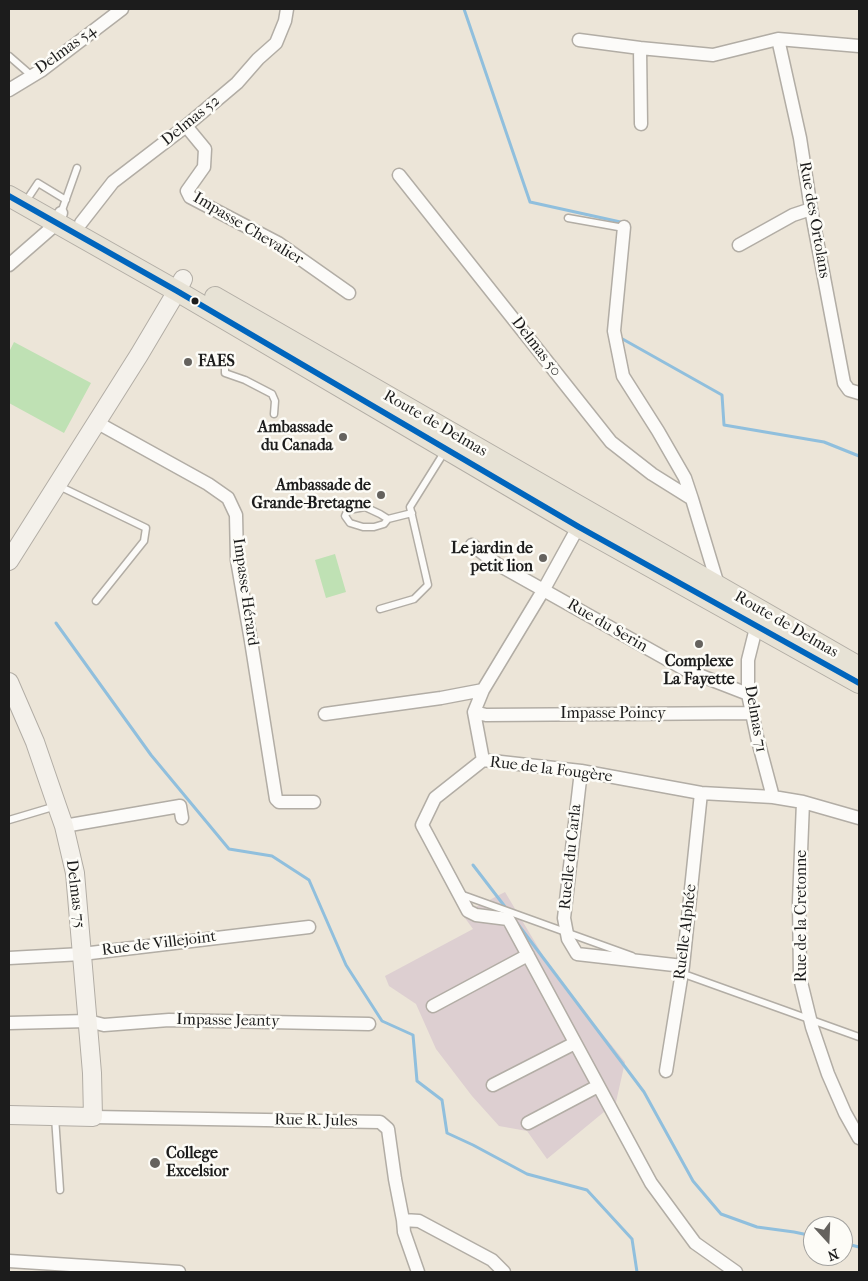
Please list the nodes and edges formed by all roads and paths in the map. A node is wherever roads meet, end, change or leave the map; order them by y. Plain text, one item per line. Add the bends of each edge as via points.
1 (122, 9) edge
2 (287, 9) edge
3 (778, 39) junction
4 (579, 40) dead end
5 (859, 46) edge
6 (640, 48) junction
7 (9, 56) edge
8 (32, 76) junction
9 (9, 90) edge
10 (641, 124) dead end
11 (186, 126) junction
12 (77, 168) dead end
13 (399, 174) dead end
14 (9, 183) edge
15 (9, 196) edge
16 (811, 209) junction
17 (61, 212) junction
18 (568, 218) dead end
19 (81, 223) junction
20 (624, 227) joint
21 (739, 245) dead end
22 (9, 265) edge
23 (180, 285) junction
24 (349, 293) dead end
25 (219, 357) dead end
26 (859, 393) edge
27 (274, 414) dead end
28 (96, 422) junction
29 (451, 443) junction
30 (57, 485) junction
31 (692, 499) junction
32 (412, 513) junction
33 (388, 519) junction
34 (583, 519) junction
35 (472, 545) dead end
36 (9, 561) edge
37 (718, 585) junction
38 (544, 590) junction
39 (96, 601) dead end
40 (380, 609) dead end
41 (758, 618) junction
42 (859, 667) edge
43 (9, 682) edge
44 (859, 684) edge
45 (482, 690) junction
46 (748, 694) junction
47 (474, 712) junction
48 (752, 713) junction
49 (325, 714) dead end
50 (483, 760) junction
51 (581, 771) junction
52 (701, 792) junction
53 (772, 797) junction
54 (314, 802) dead end
55 (803, 802) junction
56 (57, 806) junction
57 (182, 818) dead end
58 (859, 818) edge
59 (9, 820) edge
60 (64, 826) junction
61 (459, 894) junction
62 (309, 927) dead end
63 (82, 954) junction
64 (528, 955) junction
65 (9, 958) edge
66 (683, 966) junction
67 (433, 1006) dead end
68 (88, 1021) junction
69 (9, 1023) edge
70 (369, 1024) dead end
71 (859, 1036) edge
72 (575, 1043) junction
73 (666, 1071) dead end
74 (494, 1085) dead end
75 (598, 1086) junction
76 (9, 1115) edge
77 (55, 1116) junction
78 (94, 1117) junction
79 (528, 1123) dead end
80 (859, 1138) edge
81 (60, 1190) dead end
82 (403, 1220) junction
83 (9, 1261) edge
84 (179, 1272) edge
85 (418, 1272) edge
86 (504, 1272) edge
87 (736, 1272) edge

1 - 8 street, Delmas 54
2 - 11 street, Delmas 52 via 276,43 237,83
3 - 5 street
3 - 6 street via 713,55
3 - 16 street, Rue des Ortolans via 800,138
4 - 6 street
6 - 10 street
7 - 8 lane
8 - 9 street, Delmas 54
11 - 19 street, Delmas 52 via 113,182
11 - 24 street, Impasse Chevalier via 205,149 204,167 187,191 190,198 278,243
12 - 17 lane
13 - 31 street, Delmas 50 via 611,442 652,474
14 - 17 main road, Route de Delmas
15 - 17 main road, Route de Delmas
16 - 21 street
16 - 26 street, Rue des Ortolans via 844,383 849,390
17 - 19 main road, Route de Delmas
17 - 22 street
17 - 23 main road, Route de Delmas
18 - 20 lane
19 - 23 main road, Route de Delmas
20 - 31 street via 614,331 623,376 685,478
23 - 28 street
23 - 29 main road, Route de Delmas
25 - 27 lane via 223,360 225,374 246,380 272,394
28 - 30 street
28 - 54 street, Impasse Hérard via 228,498 236,515 237,560 276,799 279,802
29 - 32 lane via 410,507
29 - 34 main road, Route de Delmas
30 - 36 street
30 - 39 lane via 146,528 144,541
31 - 37 street
32 - 33 lane
32 - 40 lane via 428,585 414,599
33 - 33 lane via 365,507 348,510 345,516 350,523 363,527 379,526
34 - 37 main road, Route de Delmas
34 - 38 street
34 - 41 main road, Route de Delmas
35 - 38 street, Rue du Serin via 497,564
37 - 41 main road, Route de Delmas
38 - 45 street
38 - 46 street, Rue du Serin via 686,670
41 - 42 main road, Route de Delmas
41 - 44 main road, Route de Delmas
41 - 46 street, Delmas 71 via 748,660
43 - 56 street, Delmas 75
45 - 47 street
45 - 49 street
46 - 48 street, Delmas 71
47 - 48 street, Impasse Poincy via 486,715
47 - 50 street
48 - 53 street, Delmas 71
50 - 51 street, Rue de la Fougère
50 - 61 street, Rue de la Fougère via 435,798 422,825
51 - 52 street, Rue de la Fougère
51 - 66 street, Ruelle du Carla via 564,918 568,939 577,954
52 - 53 street, Rue de la Fougère
52 - 66 street, Ruelle Alphée
53 - 55 street, Rue de la Fougère
55 - 58 street, Rue de la Fougère
55 - 80 street, Rue de la Cretonne via 800,978 828,1074
56 - 59 lane
56 - 60 street, Delmas 75
57 - 60 street via 180,806
60 - 63 street, Delmas 75 via 75,873
61 - 64 street, Rue de la Fougère via 471,913 508,919
61 - 71 lane
62 - 63 street, Rue de Villejoint
63 - 65 street, Rue de Villejoint
63 - 68 street, Delmas 75
64 - 67 street
64 - 72 street, Rue de la Fougère
66 - 73 street, Ruelle Alphée
68 - 69 street, Impasse Jeanty
68 - 70 street, Impasse Jeanty via 104,1025 170,1020
68 - 78 street, Delmas 75
72 - 74 street
72 - 75 street, Rue de la Fougère
75 - 79 street
75 - 87 street, Rue de la Fougère via 651,1183 695,1243
76 - 77 street
77 - 78 street
77 - 81 lane
78 - 82 street, Rue R. Jules via 380,1122 388,1129
82 - 85 street, Rue R. Jules
82 - 86 street via 419,1221 492,1260
83 - 84 street

